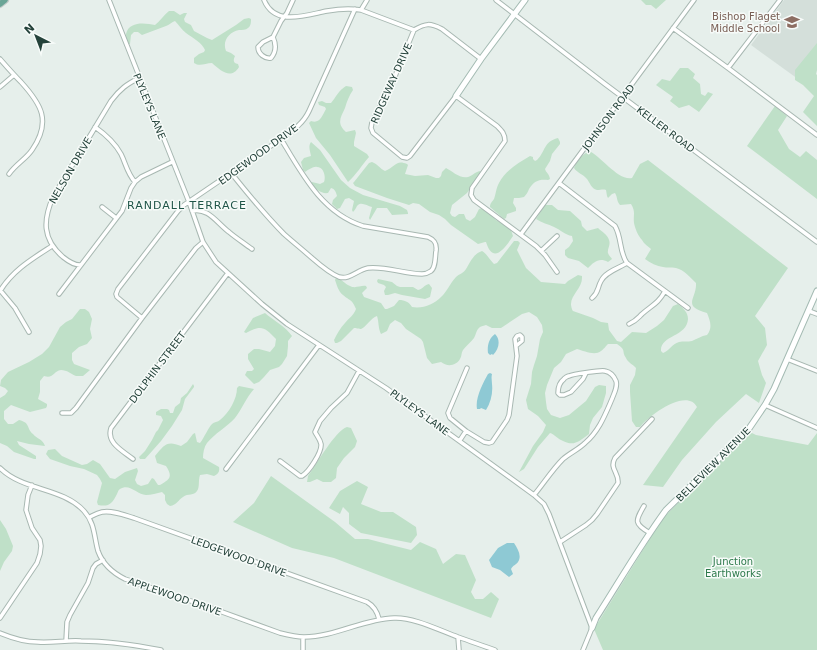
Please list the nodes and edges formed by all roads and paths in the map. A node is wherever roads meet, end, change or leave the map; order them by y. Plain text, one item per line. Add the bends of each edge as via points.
1 (4, 0) edge
2 (109, 0) edge
3 (264, 0) edge
4 (293, 0) edge
5 (367, 0) edge
6 (496, 0) edge
7 (525, 0) edge
8 (694, 0) edge
9 (780, 0) edge
10 (0, 4) edge
11 (355, 9) junction
12 (361, 10) junction
13 (515, 14) junction
14 (284, 17) junction
15 (673, 28) junction
16 (414, 30) junction
17 (273, 37) junction
18 (0, 59) edge
19 (481, 59) junction
20 (728, 68) junction
21 (14, 75) junction
22 (139, 78) junction
23 (0, 87) edge
24 (456, 96) junction
25 (623, 97) junction
26 (95, 127) junction
27 (817, 135) edge
28 (281, 140) junction
29 (172, 162) junction
30 (9, 174) dead end
31 (232, 174) junction
32 (135, 182) junction
33 (559, 183) junction
34 (189, 202) junction
35 (102, 207) dead end
36 (192, 211) junction
37 (116, 218) junction
38 (521, 234) junction
39 (557, 236) dead end
40 (203, 242) junction
41 (817, 242) edge
42 (52, 246) junction
43 (252, 248) dead end
44 (541, 251) junction
45 (627, 263) junction
46 (80, 265) junction
47 (557, 272) dead end
48 (228, 273) junction
49 (0, 291) edge
50 (817, 291) edge
51 (666, 292) junction
52 (59, 294) dead end
53 (592, 298) dead end
54 (688, 308) dead end
55 (808, 311) junction
56 (817, 314) edge
57 (142, 318) junction
58 (629, 324) dead end
59 (30, 332) dead end
60 (319, 345) junction
61 (516, 346) dead end
62 (787, 358) junction
63 (467, 368) dead end
64 (359, 371) junction
65 (817, 371) edge
66 (586, 373) junction
67 (765, 405) junction
68 (62, 413) dead end
69 (652, 419) dead end
70 (817, 428) edge
71 (466, 431) junction
72 (460, 440) junction
73 (133, 459) dead end
74 (280, 460) dead end
75 (0, 468) edge
76 (226, 469) dead end
77 (32, 485) junction
78 (534, 495) junction
79 (644, 506) dead end
80 (90, 518) junction
81 (650, 533) junction
82 (560, 542) junction
83 (103, 560) junction
84 (0, 618) edge
85 (379, 619) junction
86 (592, 628) junction
87 (0, 633) edge
88 (304, 637) junction
89 (458, 637) junction
90 (66, 641) junction
91 (161, 650) edge
92 (303, 650) edge
93 (460, 650) edge
94 (496, 650) edge
95 (583, 650) edge

1 - 10 main road
2 - 22 street, PLYLEYS LANE
3 - 14 street via 272,11
4 - 14 street
5 - 12 street
6 - 13 street, KELLER ROAD
7 - 13 street
8 - 15 street, JOHNSON ROAD
9 - 20 street
11 - 12 street
11 - 14 street via 328,11 302,17
11 - 28 street, EDGEWOOD DRIVE via 306,117
12 - 16 street
13 - 19 street
13 - 25 street, KELLER ROAD
14 - 17 street
15 - 20 street
15 - 25 street, JOHNSON ROAD
16 - 19 street via 428,24 442,29
16 - 24 street, RIDGEWAY DRIVE via 394,81 372,122 373,133 402,158 407,158
17 - 17 street via 258,47 259,52 268,58 275,53
18 - 21 street
19 - 24 street
20 - 27 street
21 - 23 street
21 - 30 street via 33,95 43,125 40,137 28,156
22 - 26 street, NELSON DRIVE via 116,94
22 - 29 street, PLYLEYS LANE
24 - 38 street via 497,126 505,135 505,142 472,188 471,195 474,200
25 - 33 street, JOHNSON ROAD
25 - 41 street, KELLER ROAD
26 - 32 street via 110,139 121,153 129,175
26 - 42 street, NELSON DRIVE via 48,208 47,227
28 - 31 street, EDGEWOOD DRIVE
28 - 31 street via 312,189 337,214 363,226 433,239 436,248 435,264 431,271 423,274 370,268 349,277 339,277 323,267 283,233
29 - 32 street
29 - 34 street, PLYLEYS LANE
31 - 34 street, EDGEWOOD DRIVE
32 - 37 street
33 - 38 street, JOHNSON ROAD
33 - 45 street via 615,226
34 - 36 street, PLYLEYS LANE
34 - 57 street, EDGEWOOD DRIVE via 171,219 116,292 117,297
35 - 37 street
36 - 40 street, PLYLEYS LANE
36 - 43 street via 211,215 227,231
37 - 46 street
38 - 44 street
39 - 44 street
40 - 48 street, PLYLEYS LANE via 216,262
40 - 57 street
42 - 46 street via 67,260
42 - 49 street via 14,273
44 - 47 street
45 - 51 street
45 - 53 street via 604,276 598,292
46 - 52 street
48 - 60 street, PLYLEYS LANE via 286,324
48 - 73 street, DOLPHIN STREET via 111,428 112,442
49 - 59 street via 15,308
50 - 55 street, BELLEVIEW AVENUE
51 - 54 street
51 - 58 street via 653,306
55 - 56 street
55 - 62 street, BELLEVIEW AVENUE
57 - 68 street via 76,408 71,413
60 - 64 street, PLYLEYS LANE
60 - 76 street
61 - 71 street via 517,365 507,420 489,444
62 - 65 street
62 - 67 street, BELLEVIEW AVENUE
63 - 71 street via 448,412 450,418
64 - 72 street, PLYLEYS LANE
64 - 74 street via 347,393 330,408 316,428 315,432 321,446 305,475 300,476
66 - 66 street via 568,376 561,382 558,393 564,396 571,392 584,379
66 - 78 street via 606,371 615,379 616,388 607,411 594,434 564,458
67 - 70 street
67 - 81 street, BELLEVIEW AVENUE via 748,430 666,510
69 - 82 street via 615,458 613,466 618,483 597,514 586,525
71 - 72 street
72 - 78 street, PLYLEYS LANE
75 - 77 street, APPLEWOOD DRIVE via 10,476
77 - 80 street, APPLEWOOD DRIVE via 72,501
77 - 84 street via 26,510 40,540 40,554 37,563
78 - 82 street, PLYLEYS LANE via 544,504
79 - 81 street via 638,514 638,522 639,526
80 - 83 street, APPLEWOOD DRIVE
80 - 85 street, LEDGEWOOD DRIVE via 102,512 134,518 367,602 376,610
81 - 86 street, BELLEVIEW AVENUE
82 - 86 street, PLYLEYS LANE
83 - 88 street, APPLEWOOD DRIVE via 110,570 125,579 280,633
83 - 90 street via 93,568 88,583 70,615
85 - 88 street, APPLEWOOD DRIVE via 319,636
85 - 89 street, APPLEWOOD DRIVE via 396,617 416,621
86 - 95 street
87 - 90 street via 33,642
88 - 92 street
89 - 93 street
89 - 94 street, APPLEWOOD DRIVE
90 - 91 street via 113,643

